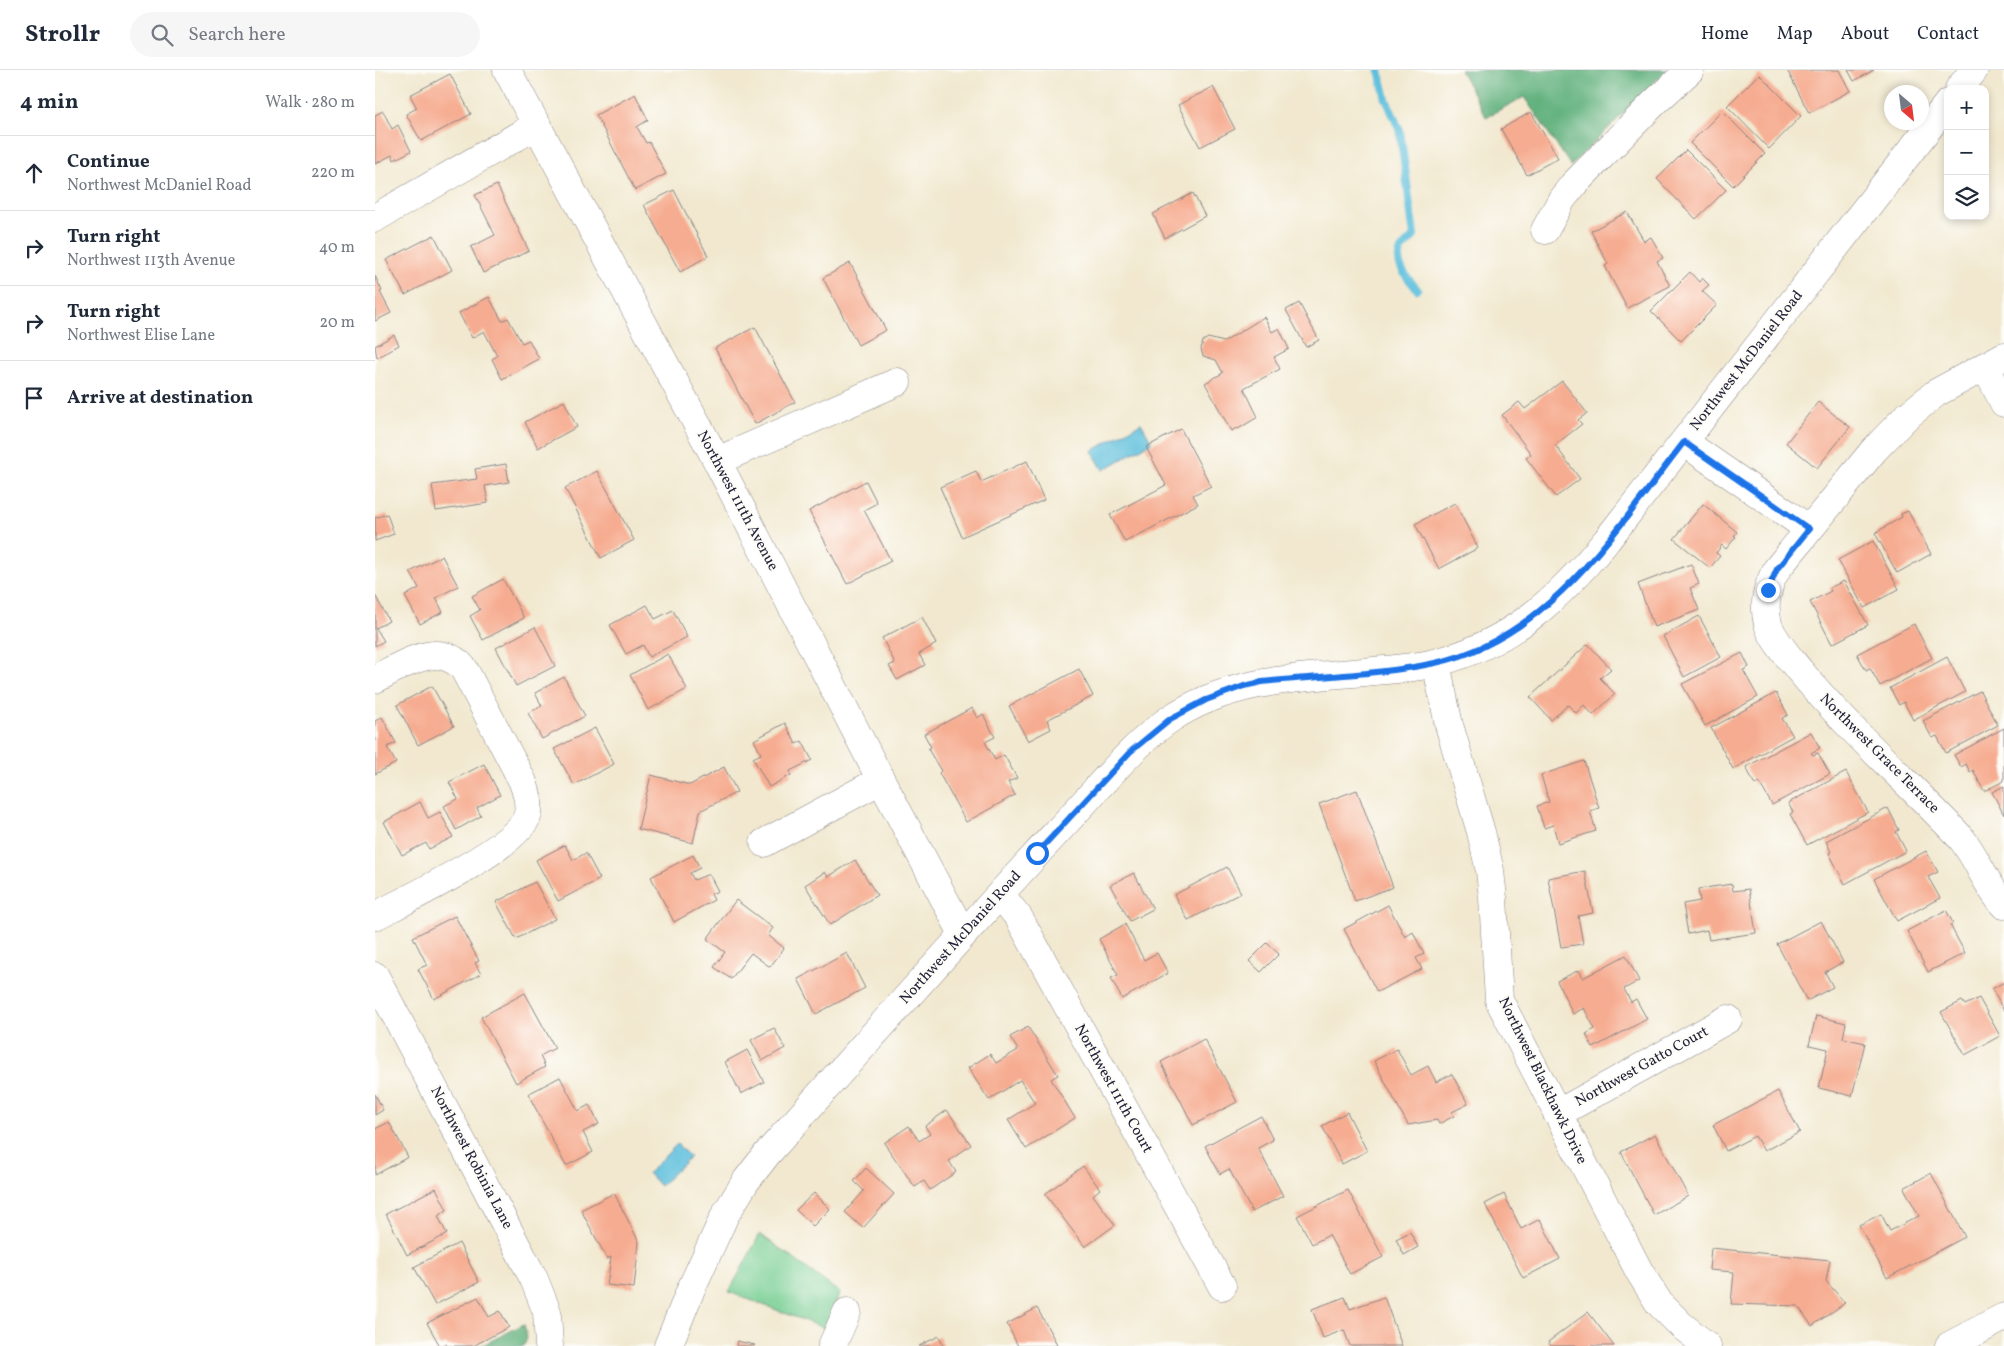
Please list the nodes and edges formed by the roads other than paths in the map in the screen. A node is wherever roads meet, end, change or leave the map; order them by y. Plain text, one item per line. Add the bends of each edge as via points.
1 (507, 70) edge
2 (1690, 70) edge
3 (1974, 70) edge
4 (1962, 85) edge
5 (1944, 108) edge
6 (537, 125) junction
7 (375, 218) edge
8 (1545, 230) dead end
9 (1995, 361) edge
10 (897, 382) dead end
11 (2004, 403) edge
12 (1684, 442) junction
13 (717, 462) junction
14 (1809, 529) junction
15 (1436, 663) junction
16 (375, 679) edge
17 (881, 780) junction
18 (764, 843) dead end
19 (1000, 894) junction
20 (2004, 905) edge
21 (375, 916) edge
22 (963, 934) junction
23 (375, 976) edge
24 (1728, 1019) dead end
25 (1557, 1114) junction
26 (1222, 1286) dead end
27 (847, 1312) dead end
28 (2004, 1317) edge
29 (549, 1346) edge
30 (669, 1346) edge
31 (832, 1346) edge
32 (1707, 1346) edge
33 (1949, 1346) edge

1 - 6 street, Northwest 111th Avenue
2 - 8 street via 1574,184
3 - 4 street
5 - 12 street, Northwest McDaniel Road
6 - 7 street
6 - 13 street, Northwest 111th Avenue
9 - 11 street
9 - 14 street via 1936,393 1906,417 1874,450
10 - 13 street
12 - 14 street
12 - 15 street, Northwest McDaniel Road via 1602,547 1559,594 1512,631 1464,654
13 - 17 street, Northwest 111th Avenue
14 - 20 street, Northwest Grace Terrace via 1770,582 1766,599 1768,624 1817,692 1961,838
15 - 19 street, Northwest McDaniel Road via 1262,682 1226,692 1188,709 1130,752
15 - 25 street, Northwest Blackhawk Drive via 1489,871 1499,1000
16 - 21 street via 417,658 434,654 457,661 522,780 528,803 527,815 518,829 481,860
17 - 18 street
17 - 22 street, Northwest 111th Avenue
19 - 22 street, Northwest McDaniel Road
19 - 26 street, Northwest 111th Court via 1019,918
22 - 30 street, Northwest McDaniel Road via 767,1154 746,1182 725,1215
23 - 29 street, Northwest Robinia Lane via 534,1279 547,1312
24 - 25 street, Northwest Gatto Court
25 - 32 street, Northwest Blackhawk Drive via 1659,1303
27 - 31 street
28 - 33 street

